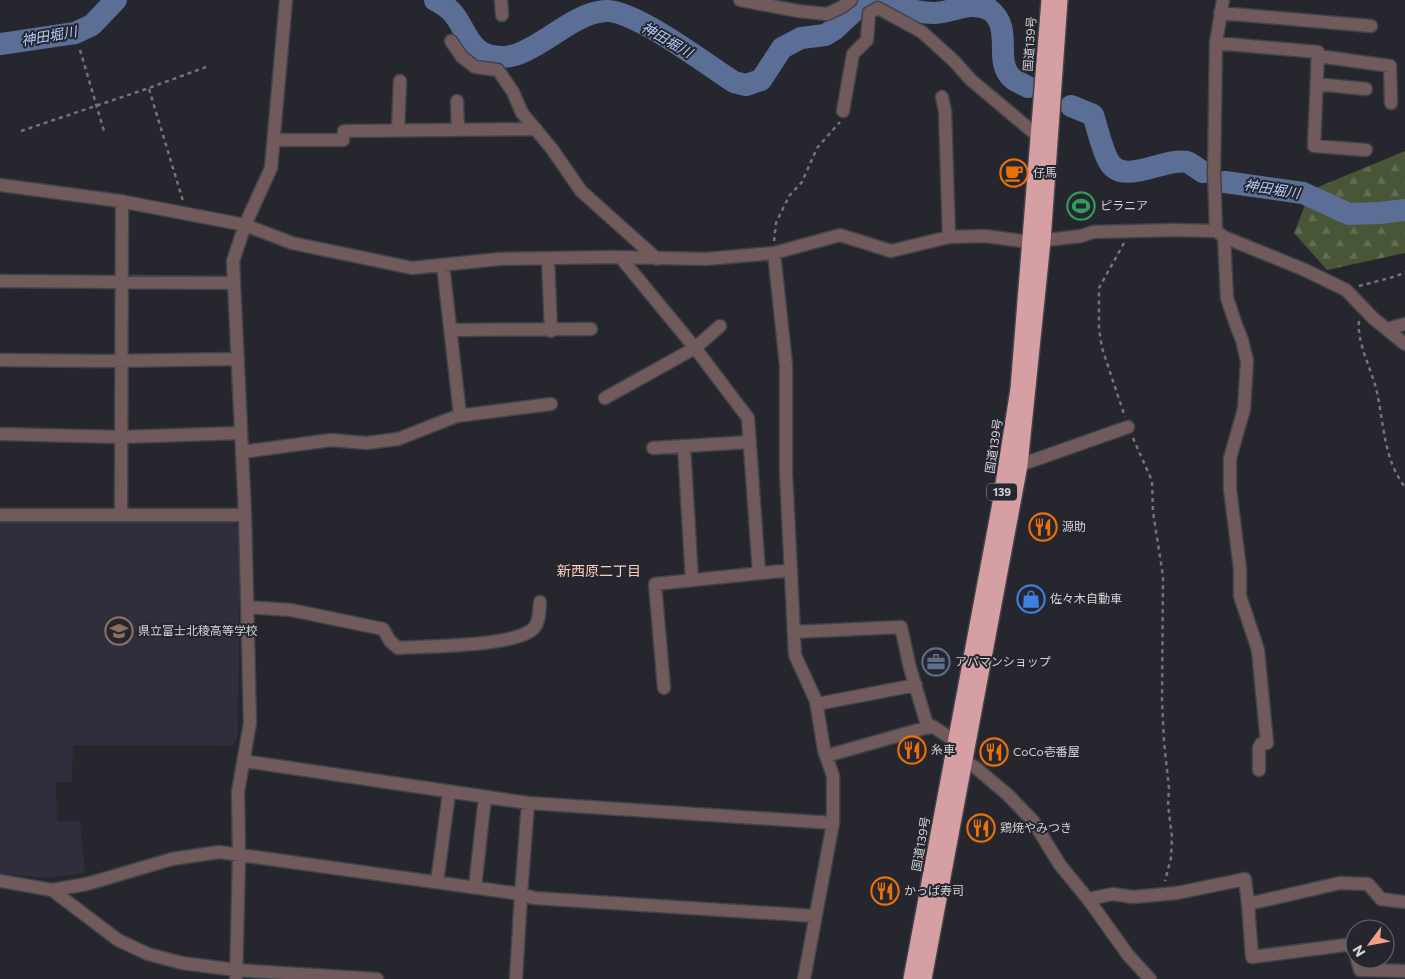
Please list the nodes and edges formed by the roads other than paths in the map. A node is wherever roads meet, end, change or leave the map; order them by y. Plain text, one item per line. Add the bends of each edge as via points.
1 (286, 0) edge
2 (500, 0) edge
3 (740, 0) edge
4 (851, 0) edge
5 (1049, 0) edge
6 (1060, 0) edge
7 (1222, 0) edge
8 (1220, 14) junction
9 (502, 15) dead end
10 (1371, 26) dead end
11 (451, 41) dead end
12 (1216, 43) junction
13 (1318, 56) junction
14 (400, 81) dead end
15 (1317, 84) junction
16 (1366, 89) dead end
17 (942, 97) dead end
18 (457, 101) dead end
19 (1391, 102) dead end
20 (843, 110) road end
21 (536, 129) junction
22 (398, 130) junction
23 (458, 130) junction
24 (1039, 137) junction
25 (274, 140) junction
26 (1366, 150) dead end
27 (0, 185) edge
28 (122, 201) junction
29 (244, 225) junction
30 (1220, 234) junction
31 (949, 237) junction
32 (1037, 242) junction
33 (774, 253) junction
34 (548, 258) junction
35 (621, 258) junction
36 (657, 259) junction
37 (443, 265) junction
38 (0, 282) edge
39 (122, 282) junction
40 (234, 283) junction
41 (1405, 324) edge
42 (720, 326) dead end
43 (591, 329) dead end
44 (1387, 329) junction
45 (451, 330) junction
46 (551, 330) junction
47 (1405, 344) edge
48 (695, 348) junction
49 (238, 359) junction
50 (0, 360) edge
51 (121, 360) junction
52 (606, 398) dead end
53 (551, 404) dead end
54 (460, 415) junction
55 (1128, 427) road end
56 (241, 433) junction
57 (0, 434) edge
58 (121, 437) junction
59 (750, 442) junction
60 (684, 446) junction
61 (653, 448) dead end
62 (242, 452) junction
63 (1020, 465) junction
64 (121, 514) junction
65 (0, 515) edge
66 (245, 515) junction
67 (791, 570) junction
68 (759, 573) junction
69 (692, 580) junction
70 (540, 602) dead end
71 (247, 607) junction
72 (794, 632) junction
73 (916, 685) junction
74 (664, 688) dead end
75 (817, 704) junction
76 (928, 728) junction
77 (955, 741) junction
78 (826, 756) junction
79 (244, 761) junction
80 (964, 761) junction
81 (1259, 770) dead end
82 (449, 792) junction
83 (485, 797) junction
84 (528, 803) junction
85 (833, 824) junction
86 (238, 856) junction
87 (0, 880) edge
88 (437, 882) junction
89 (474, 887) junction
90 (52, 890) junction
91 (520, 894) junction
92 (1088, 899) junction
93 (1405, 902) edge
94 (1248, 904) junction
95 (815, 916) junction
96 (1345, 945) edge
97 (1360, 969) edge
98 (1405, 971) edge
99 (236, 974) edge
100 (377, 979) edge
101 (516, 979) edge
102 (804, 979) edge
103 (911, 979) edge
104 (924, 979) edge
105 (1150, 979) edge

1 - 25 street
2 - 9 street
3 - 4 street via 827,14
5 - 24 highway, 国道139号 / 139
6 - 32 highway, 国道139号 / 139
7 - 8 street
8 - 10 street
8 - 12 street
11 - 21 street via 462,57 475,67 498,70 522,113
12 - 13 street via 1318,52
12 - 30 street via 1214,174
13 - 15 street
13 - 19 street via 1390,66
14 - 22 street
15 - 16 street
15 - 26 street via 1314,146
17 - 31 street
18 - 23 street
20 - 24 street via 853,54 867,40 869,13 878,8 922,32 971,80
21 - 23 street
21 - 36 street via 582,191
22 - 23 street
22 - 25 street via 344,131 342,140
24 - 32 highway, 国道139号 / 139
25 - 29 street via 271,168
27 - 28 street
28 - 29 street
28 - 39 street
29 - 37 street via 292,243 386,263 412,268
29 - 40 street via 233,261
30 - 32 street via 1092,232
30 - 44 street via 1346,290
30 - 81 street via 1227,298 1247,361 1244,409 1230,458 1230,489 1240,569 1240,596 1253,631 1262,671 1267,743 1259,748
31 - 32 street via 985,236
31 - 33 street via 891,251 840,234
32 - 63 highway, 国道139号 / 139
32 - 77 highway, 国道139号 / 139 via 1000,504
33 - 36 street via 706,259
33 - 67 street via 786,365 786,473
34 - 35 street
34 - 37 street
34 - 46 street
35 - 36 street
35 - 48 street
37 - 45 street
38 - 39 street
39 - 40 street
39 - 51 street
40 - 49 street
41 - 44 street
42 - 48 street
43 - 46 street
44 - 47 street
45 - 46 street
45 - 54 street
48 - 52 street
48 - 59 street via 748,418
49 - 51 street
49 - 56 street
50 - 51 street
51 - 58 street
53 - 54 street
54 - 62 street via 398,439 366,443 332,440
55 - 63 street
56 - 58 street
56 - 62 street
57 - 58 street
58 - 64 street
59 - 60 street
59 - 68 street
60 - 61 street
60 - 69 street
62 - 66 street
63 - 80 highway, 国道139号 / 139
64 - 65 street
64 - 66 street
66 - 71 street
67 - 68 street
67 - 72 street
68 - 69 street
69 - 74 street via 655,584
70 - 71 street via 539,618 534,628 524,634 490,643 398,648 383,629 291,610
71 - 79 street via 250,723
72 - 73 street via 900,627
72 - 75 street via 795,655
73 - 75 street
73 - 76 street
75 - 78 street
76 - 77 street via 932,726
76 - 78 street
77 - 103 highway, 国道139号 / 139
78 - 85 street via 833,776
79 - 82 street
79 - 86 street via 238,792
80 - 92 street via 1008,795 1033,821 1060,865
80 - 104 highway, 国道139号 / 139
82 - 83 street
82 - 88 street
83 - 84 street
83 - 89 street
84 - 85 street
84 - 91 street
85 - 95 street
86 - 88 street
86 - 90 street via 219,852 172,859 87,884
86 - 99 street
87 - 90 street
88 - 89 street
89 - 91 street
90 - 99 street via 118,940 148,954
91 - 95 street via 534,898
91 - 101 street
92 - 94 street via 1114,894 1133,897 1161,895 1245,879
92 - 105 street via 1128,955
93 - 94 street via 1381,899 1368,884 1340,883
94 - 96 street via 1252,956
95 - 102 street
97 - 98 street
99 - 100 street

